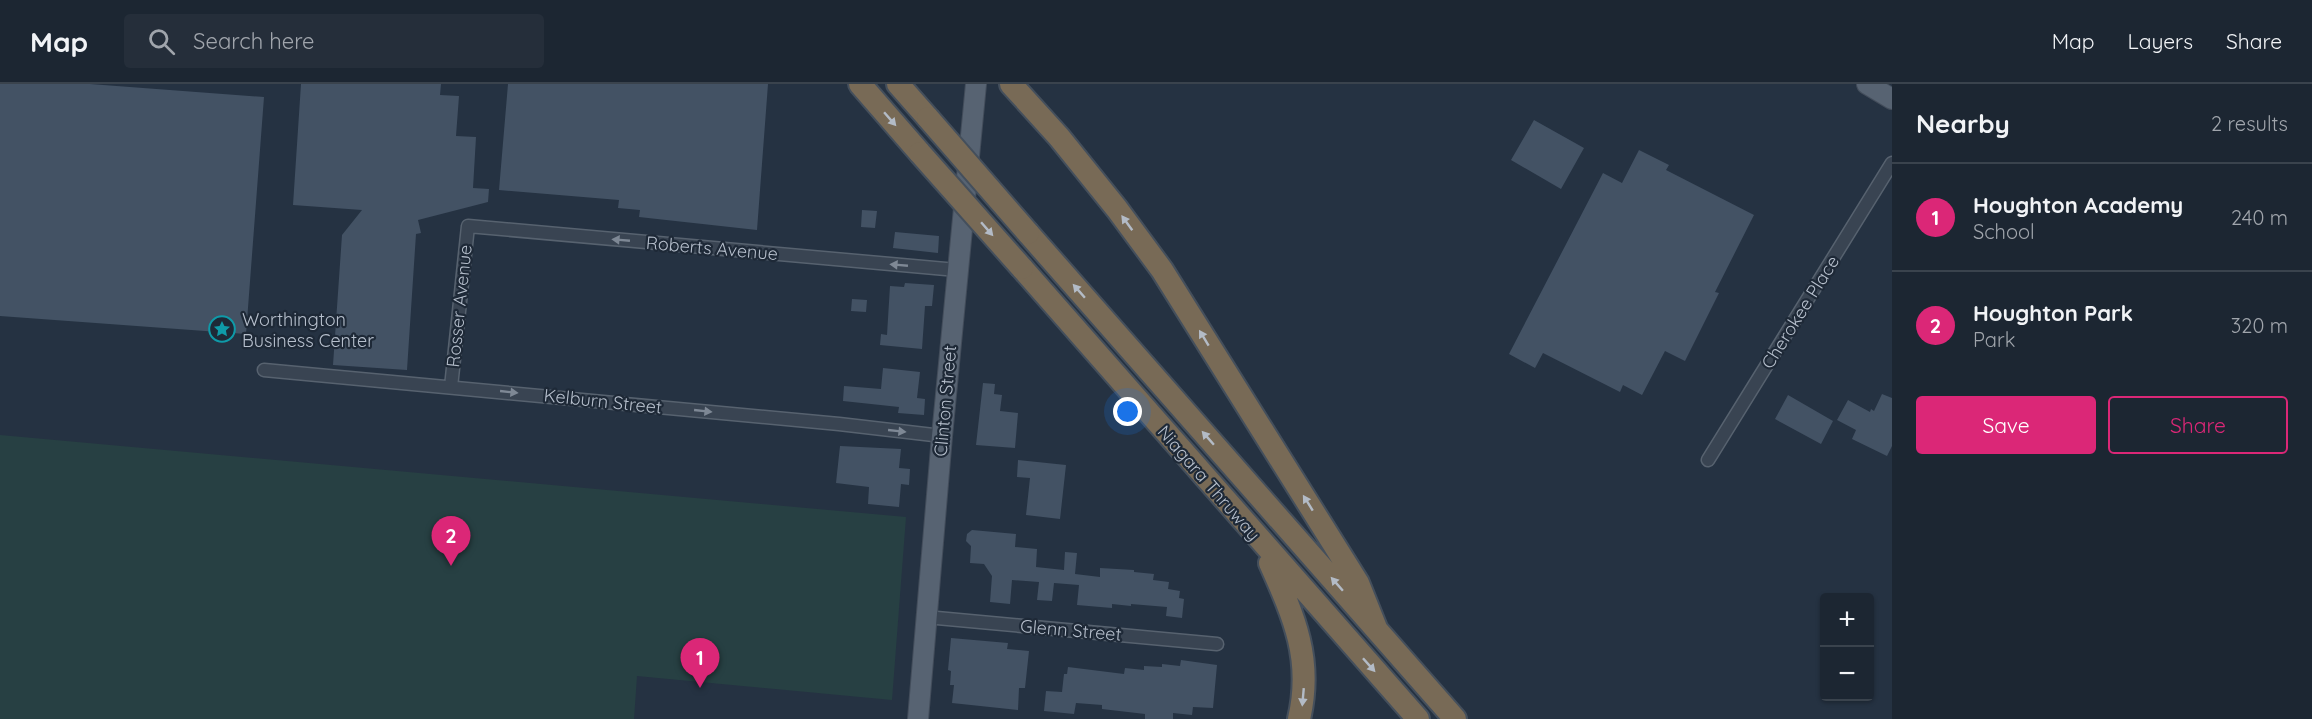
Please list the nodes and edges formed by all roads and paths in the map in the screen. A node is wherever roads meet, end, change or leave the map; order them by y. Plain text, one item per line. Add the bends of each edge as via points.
1 (860, 84) edge
2 (898, 84) edge
3 (976, 84) edge
4 (1011, 84) edge
5 (1867, 84) edge
6 (1892, 99) edge
7 (1892, 163) edge
8 (468, 226) joint
9 (957, 270) junction
10 (264, 370) dead end
11 (451, 387) junction
12 (942, 436) junction
13 (1708, 460) dead end
14 (1261, 542) junction
15 (926, 617) junction
16 (1376, 628) junction
17 (1217, 644) dead end
18 (918, 719) edge
19 (1299, 719) edge
20 (1418, 719) edge
21 (1455, 719) edge

1 -> 14 highway, Niagara Thruway, bridge
16 -> 2 highway, Niagara Thruway, bridge
3 - 9 main road, Clinton Street
16 -> 4 highway via 1358,583 1162,270 1066,146
5 - 6 main road
7 - 13 street, Cherokee Place
9 -> 8 street, Roberts Avenue
8 - 11 street, Rosser Avenue
9 - 12 main road, Clinton Street
10 - 11 street, Kelburn Street
11 -> 12 street, Kelburn Street
12 - 15 main road, Clinton Street
14 -> 19 highway via 1287,600 1303,652 1304,694
14 -> 20 highway, Niagara Thruway
15 - 17 street, Glenn Street
15 - 18 main road, Clinton Street
16 - 21 highway, Niagara Thruway

